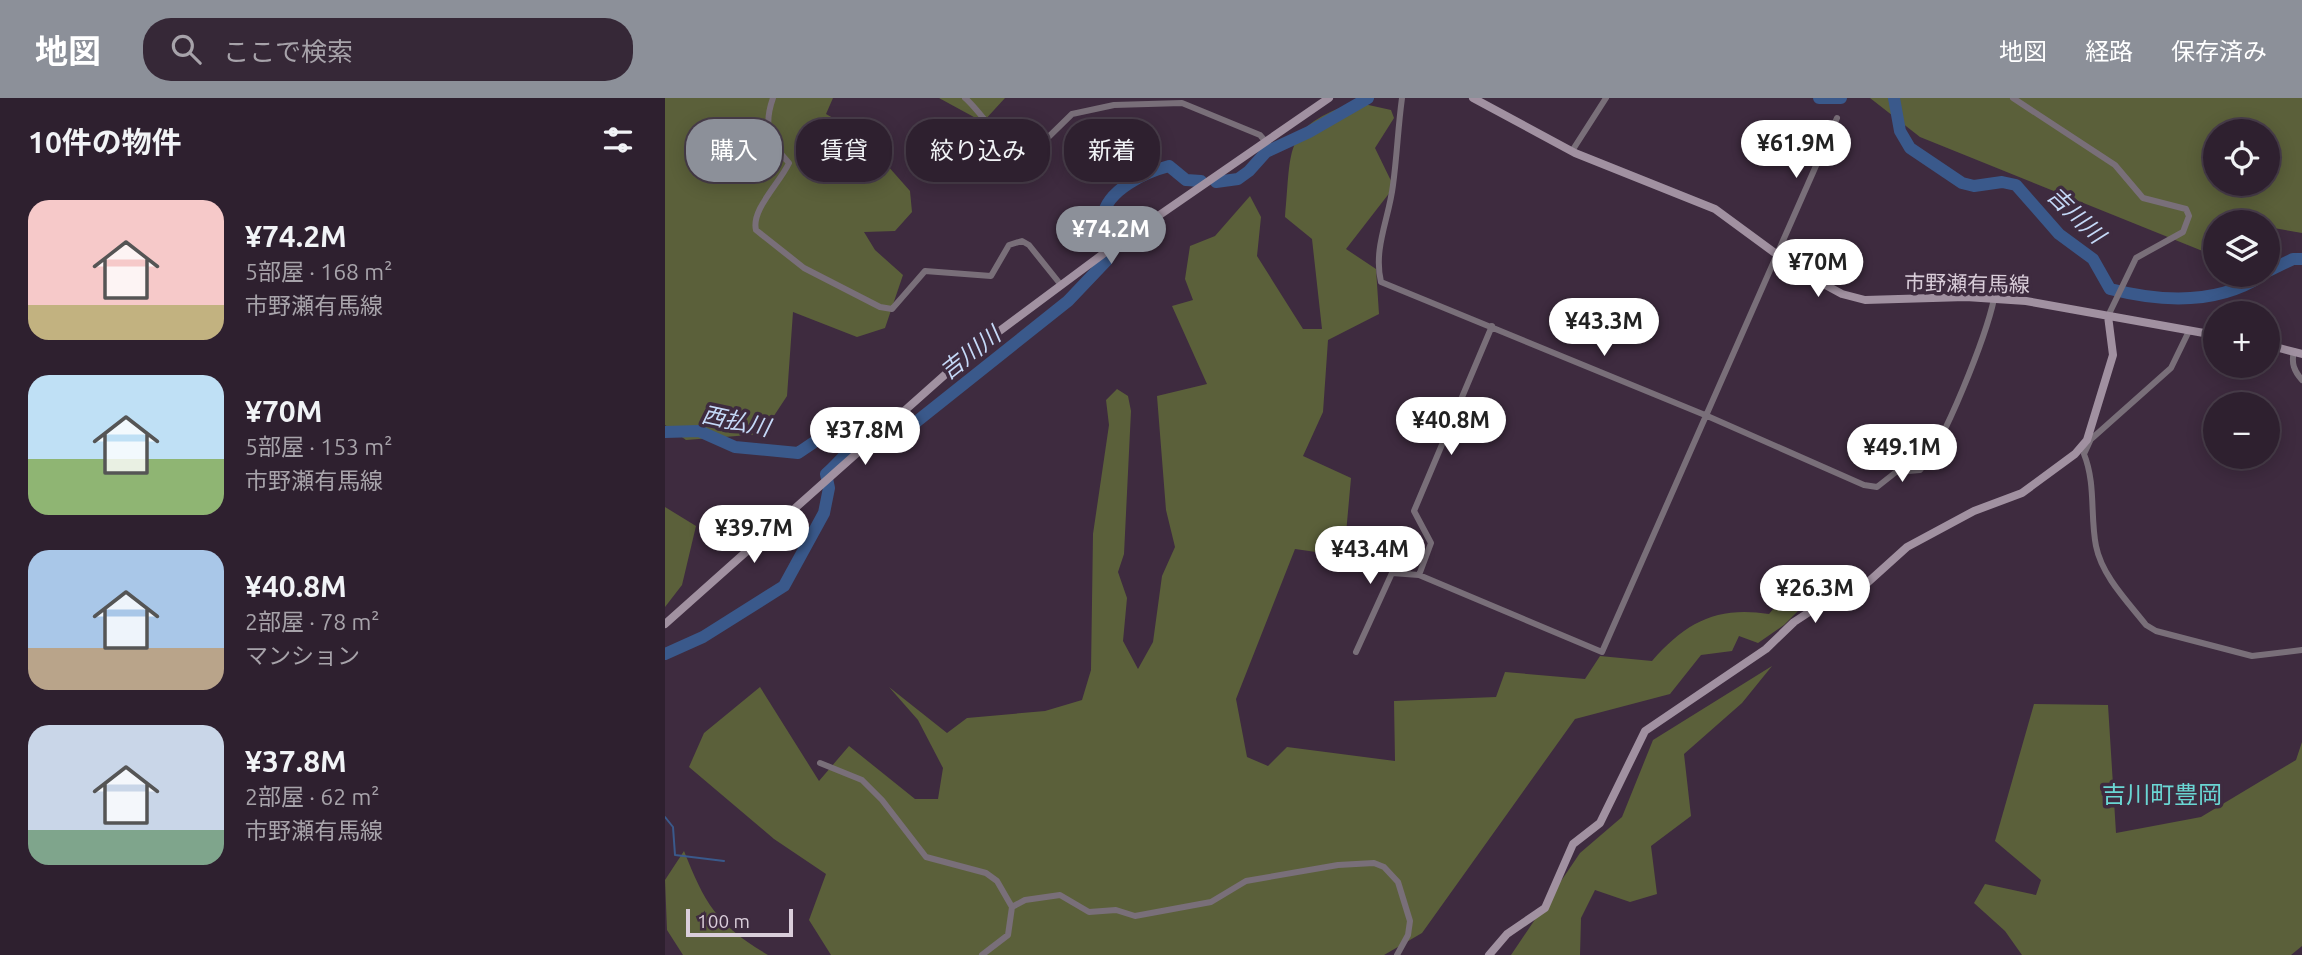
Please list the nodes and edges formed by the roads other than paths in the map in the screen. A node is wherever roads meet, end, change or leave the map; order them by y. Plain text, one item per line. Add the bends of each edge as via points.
1 (773, 98) edge
2 (965, 98) edge
3 (1329, 98) edge
4 (1402, 98) edge
5 (1473, 98) edge
6 (1605, 98) edge
7 (2014, 98) edge
8 (1155, 100) edge
9 (1837, 118) dead end
10 (1266, 142) junction
11 (1573, 151) junction
12 (1776, 253) junction
13 (1061, 285) junction
14 (1994, 299) junction
15 (2111, 313) junction
16 (1492, 326) junction
17 (2189, 331) junction
18 (2203, 333) edge
19 (2280, 348) edge
20 (2298, 353) edge
21 (2302, 380) edge
22 (1705, 415) junction
23 (2089, 441) junction
24 (1419, 576) junction
25 (665, 624) edge
26 (2302, 650) edge
27 (1356, 652) dead end
28 (820, 763) dead end
29 (1012, 907) junction
30 (982, 955) edge
31 (1397, 955) edge
32 (1489, 955) edge

1 - 13 street via 766,121 770,139 789,163 754,223 756,230 804,268 892,309 925,271 991,276 1009,245 1022,241
2 - 8 street via 1016,156 1026,159 1072,114
3 - 10 main road
4 - 16 street via 1393,187 1378,249 1381,282
5 - 11 main road, 市野瀬有馬線
6 - 11 street
7 - 15 street via 2115,165 2143,198 2186,209 2189,216 2183,232 2140,254
8 - 10 street via 1204,110
9 - 12 street
10 - 13 main road
11 - 12 main road, 市野瀬有馬線 via 1698,200
12 - 14 main road, 市野瀬有馬線 via 1822,285 1865,300
12 - 22 street
13 - 25 main road via 967,356
14 - 15 main road, 市野瀬有馬線
14 - 22 street via 1947,422 1926,463 1920,470 1896,472 1877,488
15 - 17 main road, 市野瀬有馬線
15 - 23 main road via 2113,355
16 - 22 street
16 - 24 street via 1414,511 1431,543
17 - 18 main road, 市野瀬有馬線
17 - 23 street via 2171,368
19 - 20 main road
20 - 21 street via 2292,359
22 - 24 street via 1602,652
23 - 26 street via 2084,454 2091,476 2099,557 2146,625 2156,632 2252,656
23 - 32 main road via 2022,493 1973,511 1907,547 1856,593 1820,605 1794,622 1766,649 1645,731 1600,823 1573,844 1545,908 1507,934
24 - 27 street via 1392,573
28 - 29 street via 862,780 926,857 986,873 997,881
29 - 30 street via 1008,935
29 - 31 street via 1025,900 1060,895 1089,912 1116,909 1135,916 1211,902 1246,881 1374,863 1398,881 1410,921

